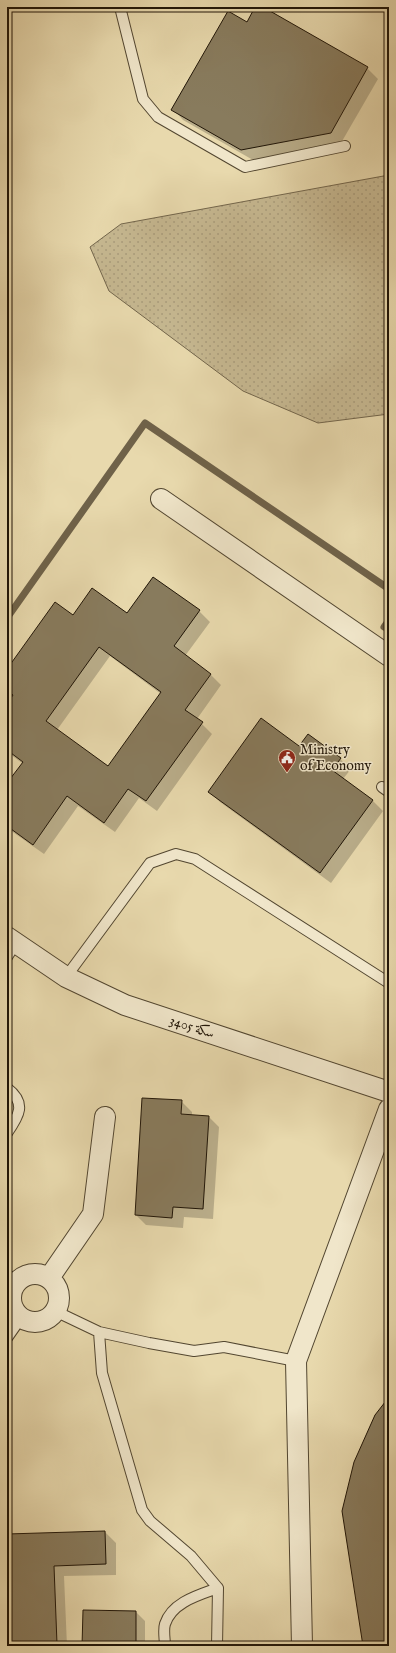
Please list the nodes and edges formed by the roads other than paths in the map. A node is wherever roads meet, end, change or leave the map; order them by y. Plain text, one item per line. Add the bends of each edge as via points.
1 (120, 7) edge
2 (345, 146) dead end
3 (161, 499) dead end
4 (389, 656) edge
5 (10, 946) edge
6 (66, 977) junction
7 (389, 983) edge
8 (7, 1088) edge
9 (389, 1092) edge
10 (389, 1110) edge
11 (105, 1117) dead end
12 (7, 1134) edge
13 (12, 1278) edge
14 (49, 1278) junction
15 (55, 1311) junction
16 (21, 1318) junction
17 (99, 1332) junction
18 (7, 1338) edge
19 (296, 1361) junction
20 (218, 1588) junction
21 (303, 1644) edge
22 (165, 1646) edge
23 (217, 1646) edge

1 - 2 lane via 143,99 158,118 245,167
3 - 4 street
5 - 6 street, سكة 3405
6 - 7 lane via 150,863 176,854 195,859
6 - 9 street, سكة 3405 via 125,1005
8 - 12 lane via 16,1095 20,1105 17,1119
10 - 19 street
11 - 14 street via 93,1214
13 - 14 street via 32,1274
13 - 16 street via 11,1303
14 - 15 street via 58,1292 59,1302
15 - 16 street via 39,1322
15 - 17 lane
16 - 18 lane
17 - 19 lane via 194,1351 224,1347
17 - 20 lane via 102,1372 142,1510 150,1521 191,1556
19 - 21 street
20 - 22 lane via 189,1599 175,1608 165,1624
20 - 23 lane

